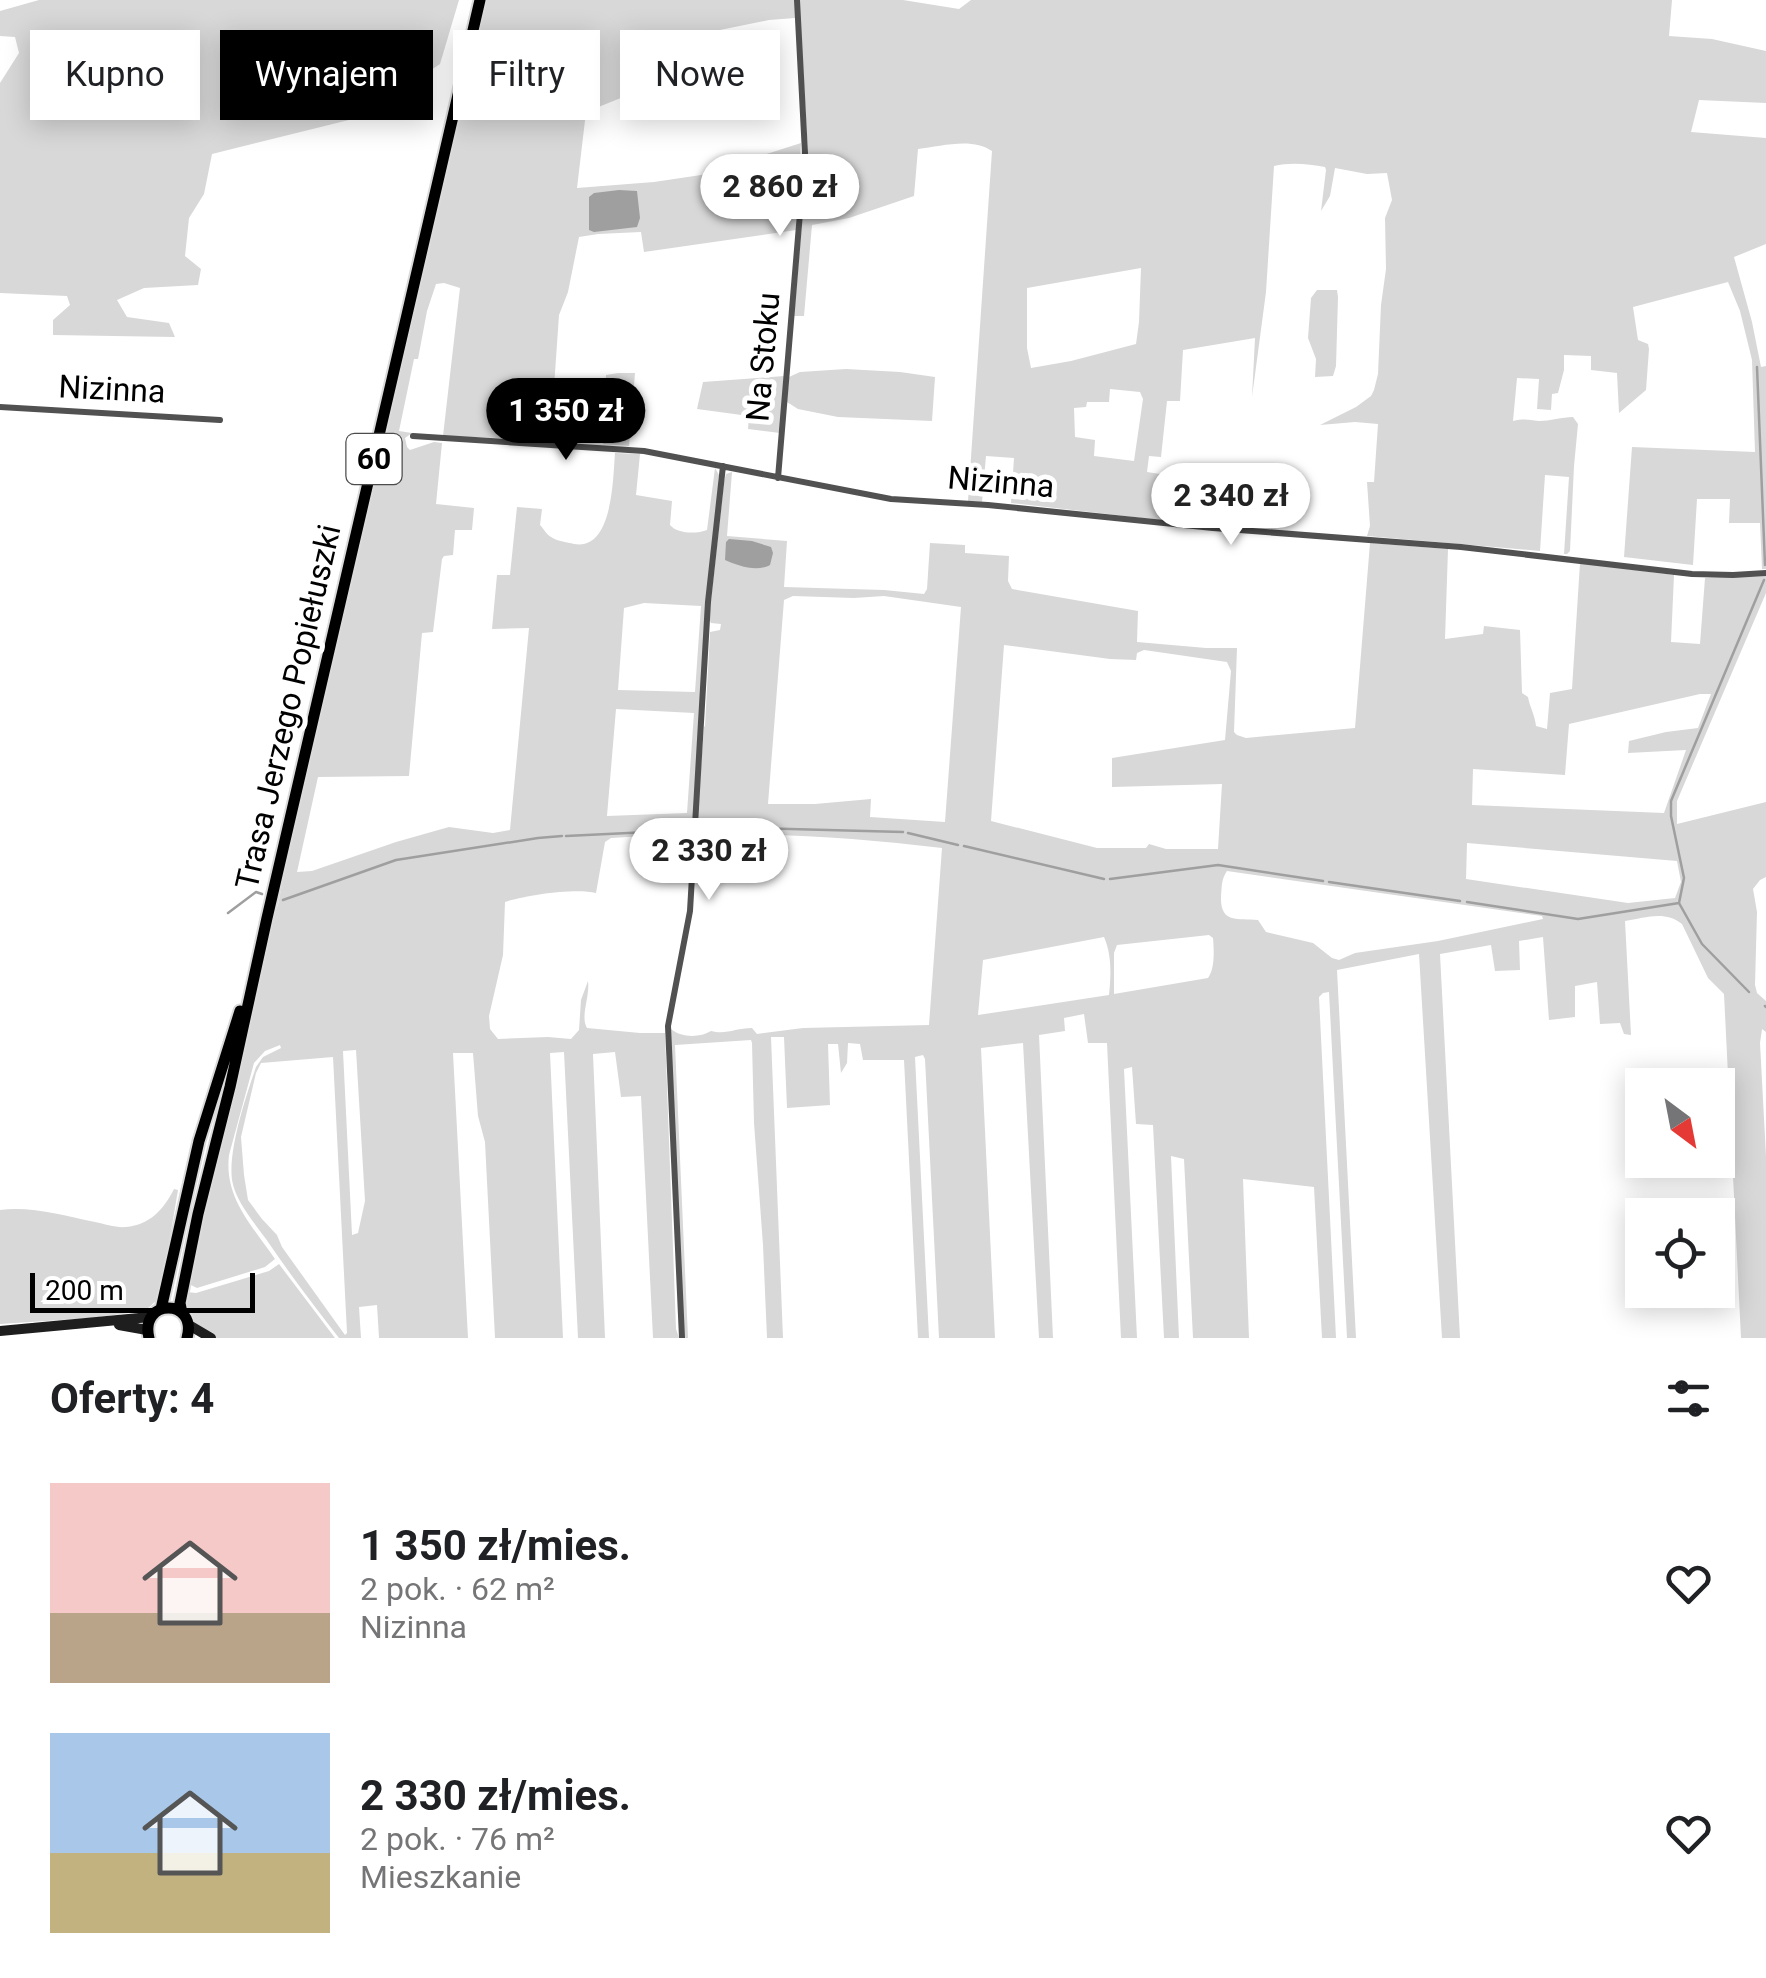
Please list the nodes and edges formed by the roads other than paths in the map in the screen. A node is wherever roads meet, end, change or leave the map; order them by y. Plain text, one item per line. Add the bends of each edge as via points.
1 (480, 0) edge
2 (797, 0) edge
3 (0, 407) edge
4 (220, 420) dead end
5 (413, 436) dead end
6 (723, 466) junction
7 (778, 478) junction
8 (1766, 573) edge
9 (257, 960) junction
10 (161, 1309) junction
11 (182, 1313) junction
12 (148, 1328) edge
13 (0, 1331) edge
14 (188, 1332) edge
15 (211, 1338) edge
16 (682, 1338) edge

1 - 9 main road, Trasa Jerzego Popiełuszki / 60
2 - 7 street, Na Stoku via 805,154
3 - 4 street, Nizinna
5 - 6 street, Nizinna via 626,449
6 - 7 street, Nizinna
6 - 16 street via 706,626 690,911 668,1026
7 - 8 street, Nizinna via 892,499 1461,547 1692,574
9 - 10 main road, Trasa Jerzego Popiełuszki / 60 via 200,1140
9 - 11 main road, Trasa Jerzego Popiełuszki / 60
10 - 11 main road
10 - 12 main road
11 - 14 main road
12 - 13 main road via 103,1323
14 - 15 main road

